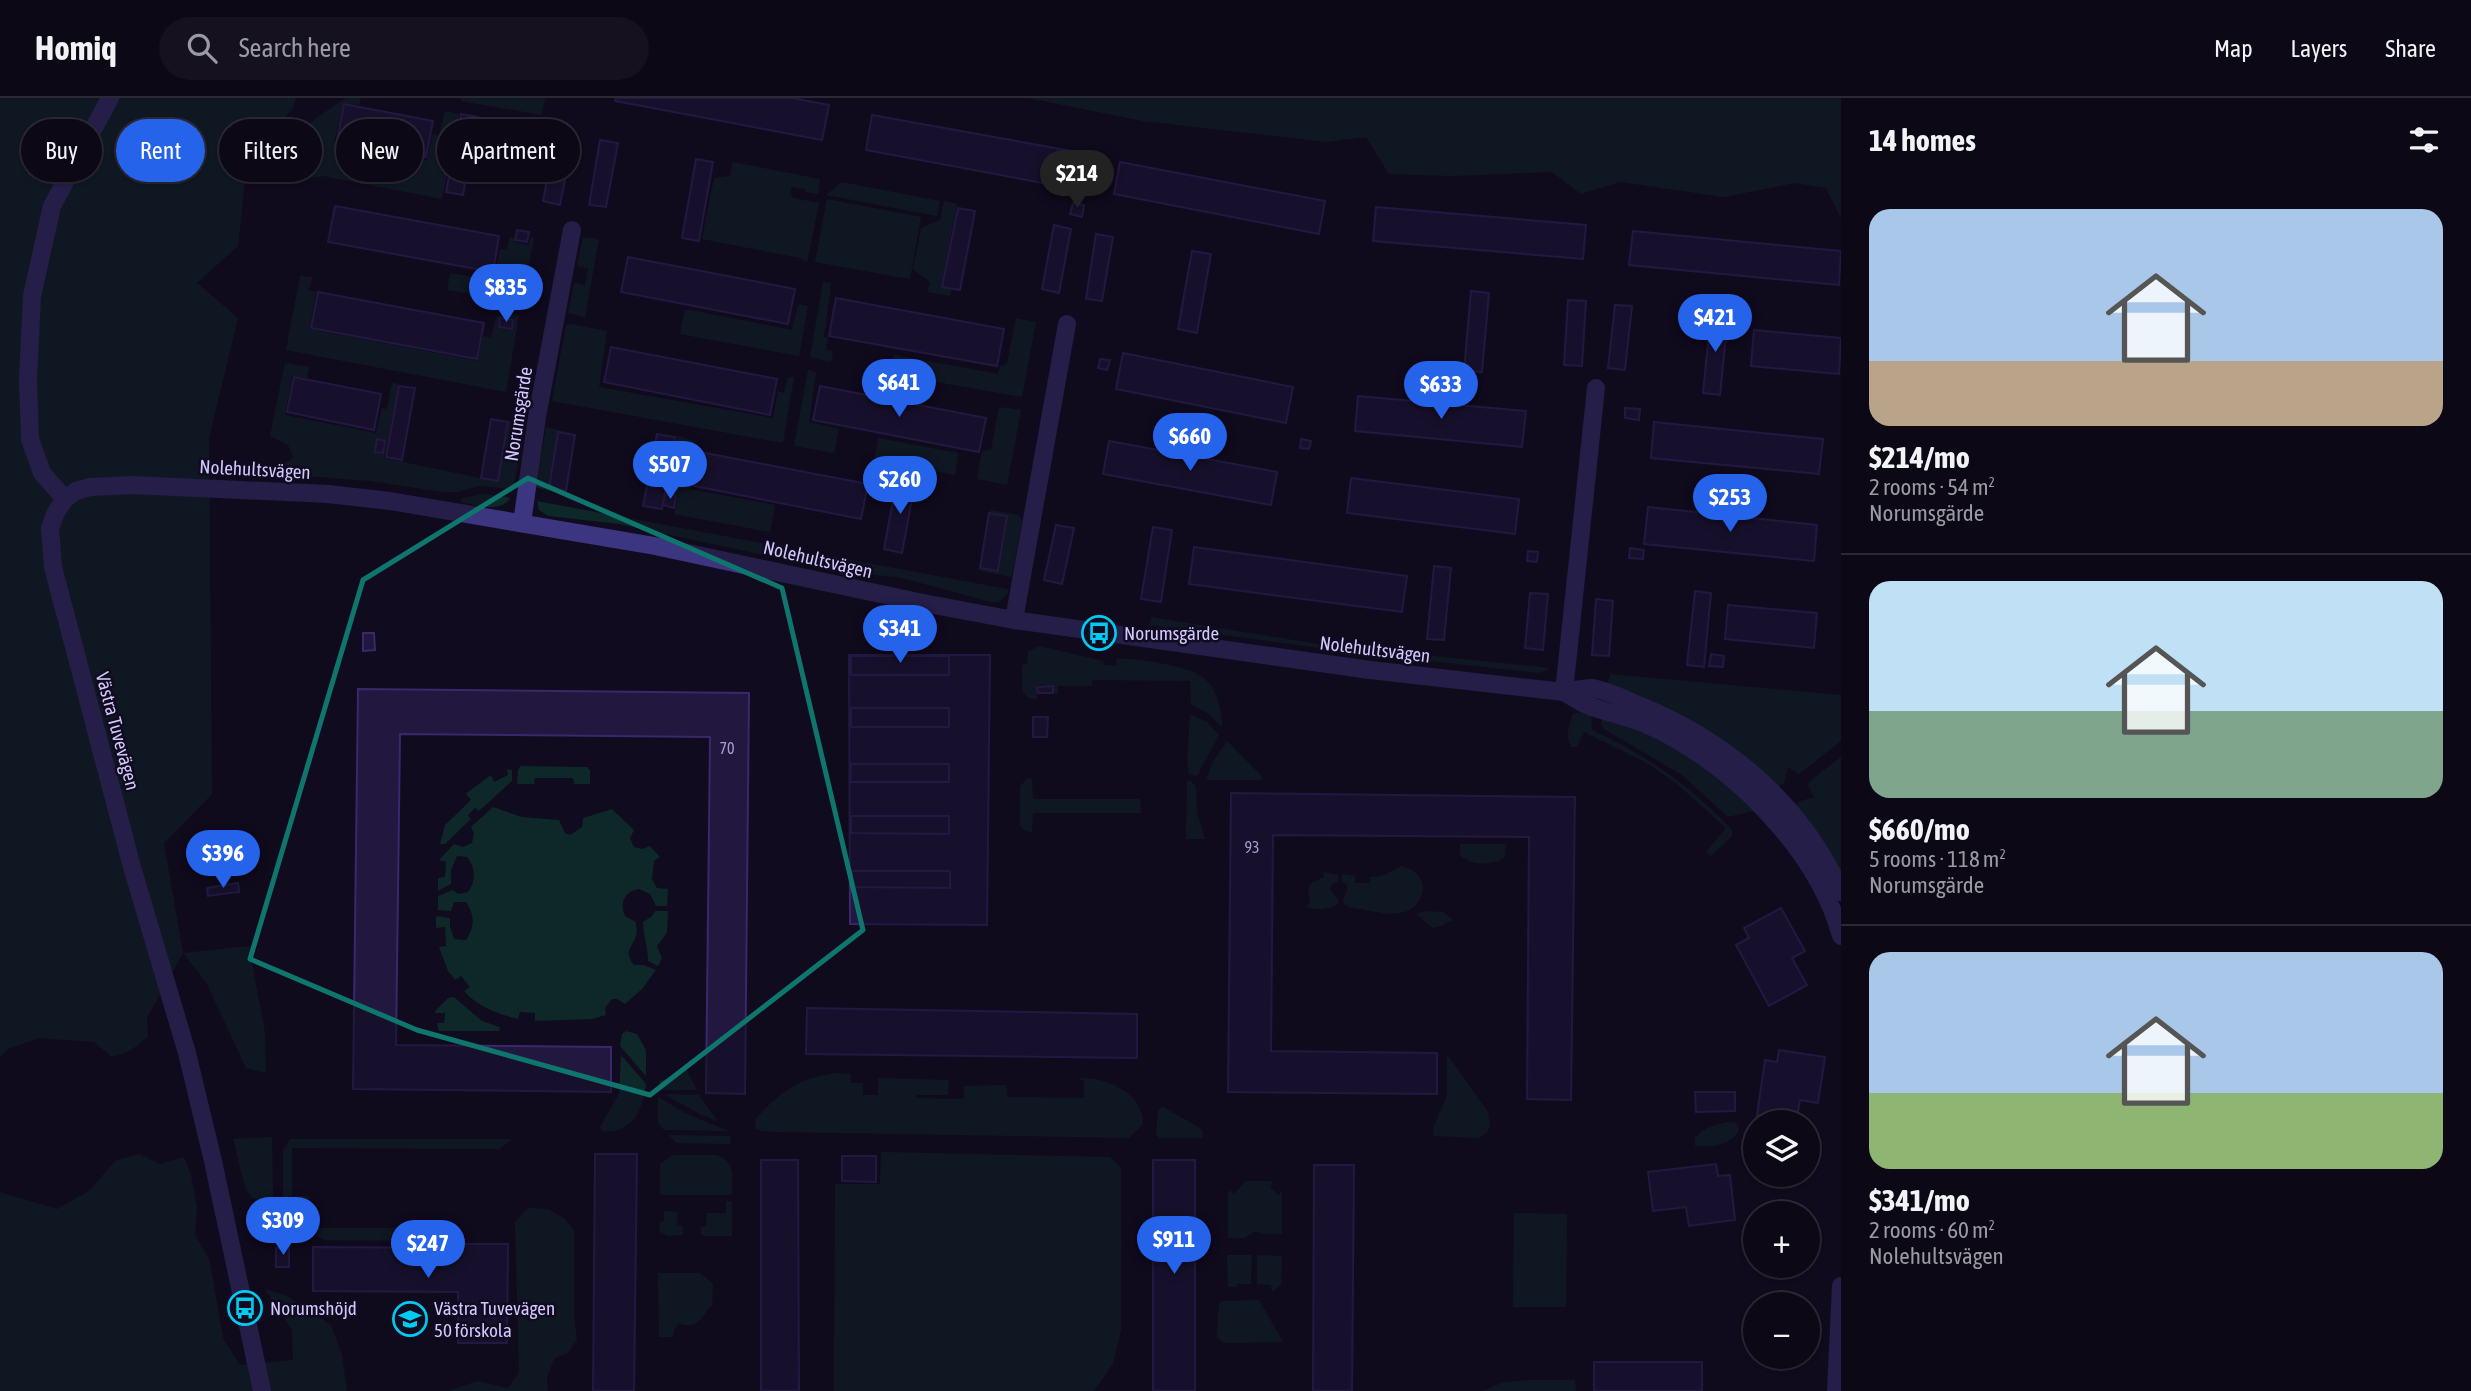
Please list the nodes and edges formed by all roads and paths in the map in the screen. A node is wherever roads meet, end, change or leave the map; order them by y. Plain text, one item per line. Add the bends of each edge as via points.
1 (110, 98) edge
2 (572, 230) dead end
3 (1067, 324) dead end
4 (1596, 388) dead end
5 (65, 499) junction
6 (522, 523) junction
7 (1014, 620) junction
8 (1564, 692) junction
9 (1841, 892) edge
10 (1841, 936) edge
11 (1841, 1286) edge
12 (262, 1391) edge
13 (1836, 1391) edge

1 - 5 street via 52,206 32,296 30,439 42,473
2 - 6 street, Norumsgärde
3 - 7 street
4 - 8 street
5 - 6 street, Nolehultsvägen via 90,487 257,489 390,501
5 - 12 street, Västra Tuvevägen via 50,528 53,567 132,867 187,1053
6 - 7 street, Nolehultsvägen via 718,558
7 - 8 street, Nolehultsvägen
8 - 9 street, Nolehultsvägen via 1591,688 1626,699 1716,744 1772,792 1802,826
8 - 10 street, Nolehultsvägen via 1587,705 1648,725 1715,764 1738,784 1804,860
11 - 13 street

